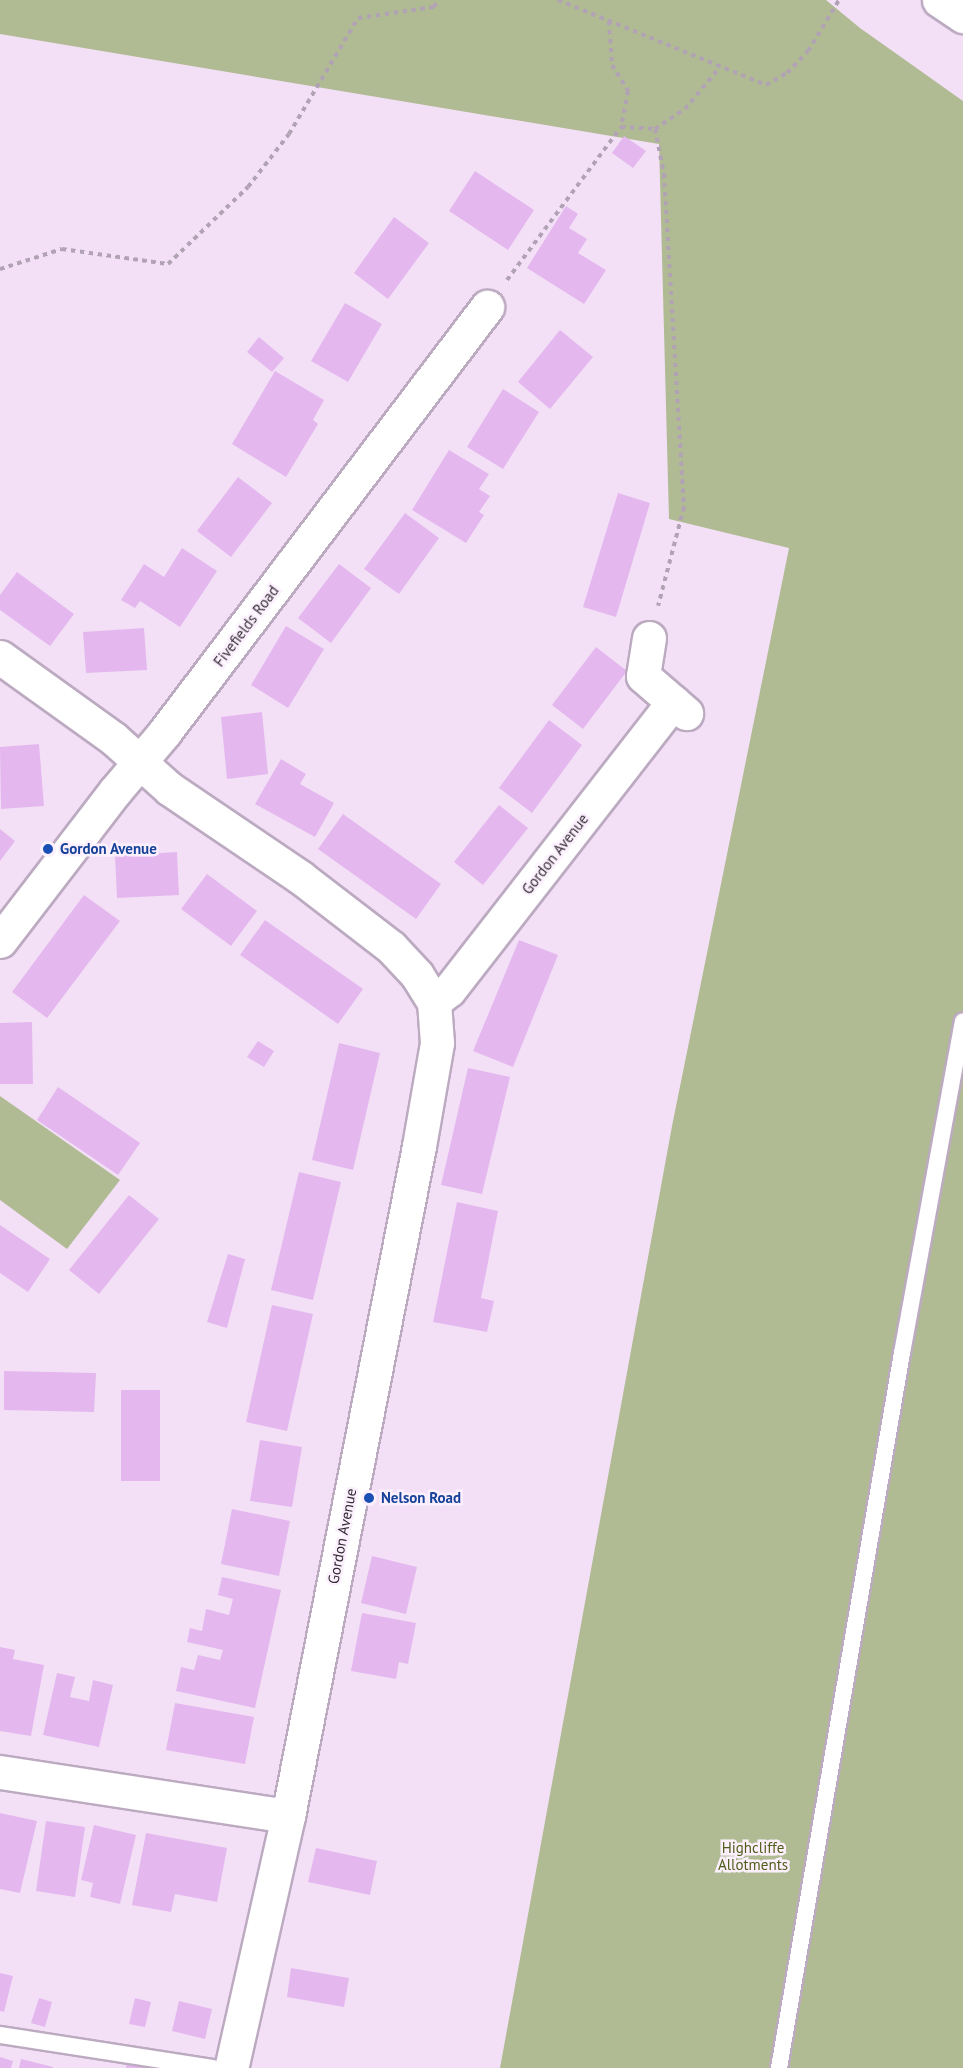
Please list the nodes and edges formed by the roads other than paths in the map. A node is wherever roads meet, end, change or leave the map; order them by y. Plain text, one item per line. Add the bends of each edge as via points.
1 (939, 0) edge
2 (963, 16) edge
3 (487, 307) road end
4 (649, 638) road end
5 (0, 657) edge
6 (141, 761) junction
7 (0, 941) edge
8 (434, 1002) junction
9 (963, 1022) edge
10 (0, 1772) edge
11 (288, 1816) junction
12 (0, 2035) edge
13 (212, 2068) edge
14 (231, 2068) edge
15 (779, 2068) edge

1 - 2 main road
3 - 6 main road, Fivefields Road
4 - 8 main road, Gordon Avenue via 643,676 680,708 449,990
5 - 6 main road, Gordon Avenue
6 - 7 main road, Fivefields Road
6 - 8 main road, Gordon Avenue via 170,789 300,877 392,947
8 - 11 main road, Gordon Avenue via 437,1043 421,1135
9 - 15 lane
10 - 11 main road
11 - 14 main road, Gordon Avenue
12 - 13 lane

